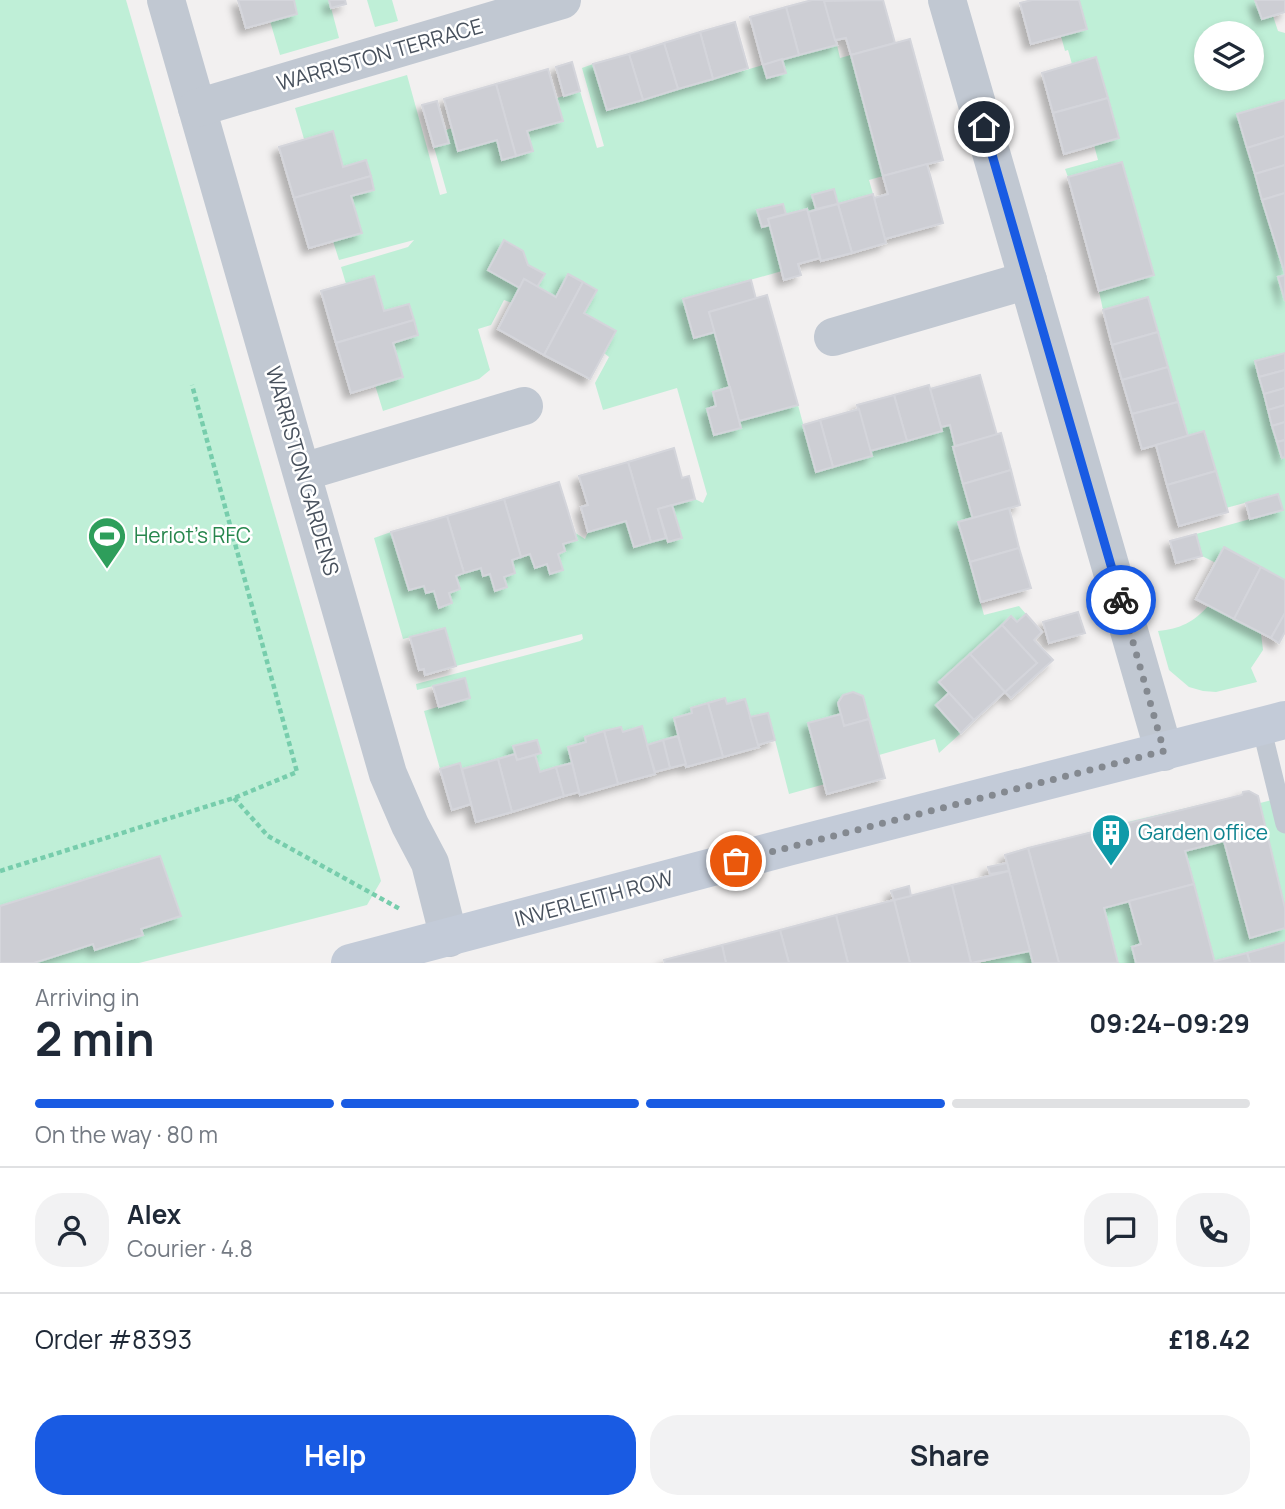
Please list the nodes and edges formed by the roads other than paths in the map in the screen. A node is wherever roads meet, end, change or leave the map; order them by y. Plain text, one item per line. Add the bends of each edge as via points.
1 (166, 0) edge
2 (562, 0) edge
3 (947, 0) edge
4 (197, 108) junction
5 (1028, 280) junction
6 (833, 339) dead end
7 (524, 406) dead end
8 (303, 472) junction
9 (1273, 723) edge
10 (1164, 751) junction
11 (1285, 824) edge
12 (449, 937) junction
13 (350, 963) edge

1 - 4 street, WARRISTON GARDENS
2 - 4 street, WARRISTON TERRACE
3 - 5 street
4 - 8 street, WARRISTON GARDENS
5 - 6 street
5 - 10 street
7 - 8 street
8 - 12 street, WARRISTON GARDENS via 388,774 430,863
9 - 10 main road, INVERLEITH ROW
9 - 11 lane
10 - 12 main road, INVERLEITH ROW
12 - 13 main road, INVERLEITH ROW

